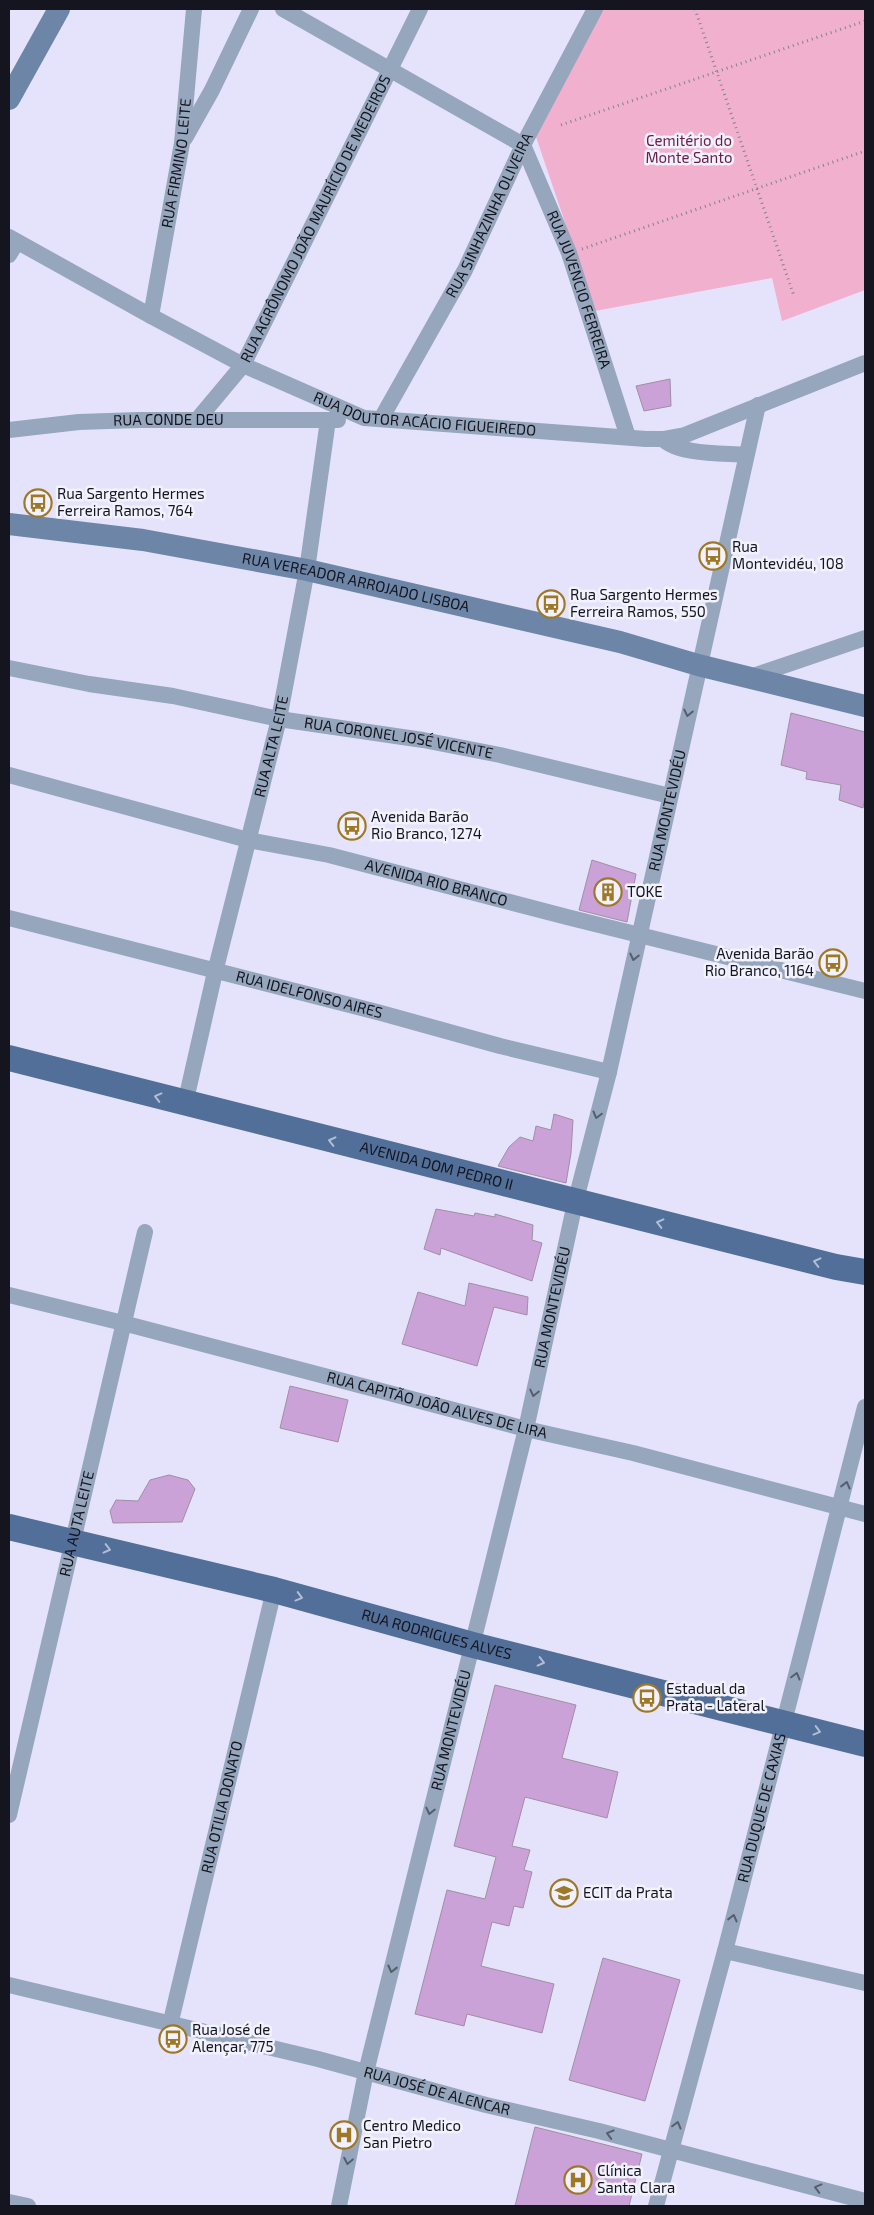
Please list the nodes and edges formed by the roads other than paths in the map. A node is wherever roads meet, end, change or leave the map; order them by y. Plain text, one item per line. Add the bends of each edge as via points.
1 (59, 9) edge
2 (194, 9) edge
3 (252, 9) edge
4 (283, 9) edge
5 (420, 9) edge
6 (595, 9) edge
7 (391, 68) junction
8 (9, 100) edge
9 (182, 143) junction
10 (523, 145) junction
11 (11, 245) edge
12 (150, 316) junction
13 (865, 363) edge
14 (243, 365) junction
15 (758, 405) junction
16 (364, 418) junction
17 (381, 419) junction
18 (198, 420) junction
19 (328, 420) junction
20 (9, 430) edge
21 (628, 437) junction
22 (663, 439) junction
23 (746, 455) junction
24 (9, 524) edge
25 (307, 570) junction
26 (865, 638) edge
27 (698, 665) junction
28 (9, 668) edge
29 (750, 677) junction
30 (865, 706) edge
31 (279, 719) junction
32 (9, 775) edge
33 (670, 796) junction
34 (248, 840) junction
35 (9, 918) edge
36 (639, 936) junction
37 (215, 972) junction
38 (865, 991) edge
39 (9, 1058) edge
40 (609, 1072) junction
41 (185, 1104) junction
42 (575, 1202) junction
43 (145, 1232) dead end
44 (865, 1272) edge
45 (9, 1295) edge
46 (123, 1323) junction
47 (865, 1407) edge
48 (526, 1428) junction
49 (841, 1508) junction
50 (865, 1514) edge
51 (9, 1527) edge
52 (74, 1541) junction
53 (274, 1590) junction
54 (472, 1645) junction
55 (784, 1722) junction
56 (865, 1744) edge
57 (9, 1816) edge
58 (725, 1951) junction
59 (865, 1983) edge
60 (9, 1985) edge
61 (170, 2024) junction
62 (366, 2072) junction
63 (670, 2151) junction
64 (865, 2201) edge
65 (9, 2202) edge
66 (28, 2206) edge
67 (339, 2206) edge
68 (656, 2206) edge

1 - 8 main road
2 - 9 street, RUA FIRMINO LEITE
3 - 9 street
4 - 7 street
5 - 7 street, RUA AGRÔNOMO JOÃO MAURÍCIO DE MEDEIROS
6 - 10 street, RUA SINHAZINHA OLIVEIRA
7 - 10 street
7 - 14 street, RUA AGRÔNOMO JOÃO MAURÍCIO DE MEDEIROS
9 - 12 street, RUA FIRMINO LEITE
10 - 17 street, RUA SINHAZINHA OLIVEIRA via 465,270
10 - 21 street, RUA JUVENCIO FERREIRA via 569,253
11 - 12 street, RUA DOUTOR ACÁCIO FIGUEIREDO
12 - 14 street, RUA DOUTOR ACÁCIO FIGUEIREDO
13 - 15 street, RUA DOUTOR ACÁCIO FIGUEIREDO
14 - 16 street, RUA DOUTOR ACÁCIO FIGUEIREDO
14 - 18 street, RUA AGRÔNOMO JOÃO MAURÍCIO DE MEDEIROS
15 - 22 street, RUA DOUTOR ACÁCIO FIGUEIREDO via 684,435
15 - 23 street, RUA MONTEVIDÉU
16 - 17 street, RUA DOUTOR ACÁCIO FIGUEIREDO
16 - 19 street
17 - 21 street, RUA DOUTOR ACÁCIO FIGUEIREDO
18 - 19 street, RUA CONDE DEU
18 - 20 street, RUA CONDE DEU via 79,422
19 - 25 street, RUA ALTA LEITE
21 - 22 street, RUA DOUTOR ACÁCIO FIGUEIREDO
22 - 23 street via 690,450
23 - 27 street, RUA MONTEVIDÉU
24 - 25 main road, RUA VEREADOR ARROJADO LISBOA via 143,540
25 - 27 main road, RUA VEREADOR ARROJADO LISBOA via 620,642
25 - 31 street, RUA ALTA LEITE
26 - 29 street
27 - 29 main road, RUA VEREADOR ARROJADO LISBOA
27 -> 33 street, RUA MONTEVIDÉU
28 - 31 street, RUA CORONEL JOSÉ VICENTE via 173,696
29 - 30 main road, RUA VEREADOR ARROJADO LISBOA
31 - 33 street, RUA CORONEL JOSÉ VICENTE via 500,755
31 - 34 street, RUA ALTA LEITE
32 - 34 street, AVENIDA RIO BRANCO
33 - 36 street, RUA MONTEVIDÉU
34 - 36 street, AVENIDA RIO BRANCO via 329,854
34 - 37 street, RUA ALTA LEITE
35 - 37 street, RUA IDELFONSO AIRES via 112,942
36 - 38 street, AVENIDA RIO BRANCO
36 -> 40 street, RUA MONTEVIDÉU
37 - 40 street, RUA IDELFONSO AIRES
37 - 41 street, RUA ALTA LEITE
41 -> 39 main road, AVENIDA DOM PEDRO II
40 -> 42 street, RUA MONTEVIDÉU
42 -> 41 main road, AVENIDA DOM PEDRO II
44 -> 42 main road, AVENIDA DOM PEDRO II
42 -> 48 street, RUA MONTEVIDÉU
43 - 46 street, RUA AUTA LEITE
45 - 46 street, RUA CAPITÃO JOÃO ALVES DE LIRA
46 - 48 street, RUA CAPITÃO JOÃO ALVES DE LIRA
46 - 52 street, RUA AUTA LEITE
49 -> 47 street, RUA DUQUE DE CAXIAS
48 - 49 street, RUA CAPITÃO JOÃO ALVES DE LIRA
48 - 54 street, RUA MONTEVIDÉU
49 - 50 street, RUA CAPITÃO JOÃO ALVES DE LIRA
55 -> 49 street, RUA DUQUE DE CAXIAS
51 - 52 main road, RUA RODRIGUES ALVES
52 -> 53 main road, RUA RODRIGUES ALVES
52 - 57 street, RUA AUTA LEITE
53 -> 54 main road, RUA RODRIGUES ALVES
53 - 61 street, RUA OTILIA DONATO
54 -> 55 main road, RUA RODRIGUES ALVES
54 -> 62 street, RUA MONTEVIDÉU
55 -> 56 main road, RUA RODRIGUES ALVES
58 -> 55 street, RUA DUQUE DE CAXIAS
58 - 59 street
63 -> 58 street, RUA DUQUE DE CAXIAS
60 - 61 street, RUA JOSÉ DE ALENCAR
61 - 62 street, RUA JOSÉ DE ALENCAR
63 -> 62 street, RUA JOSÉ DE ALENCAR
62 -> 67 street, RUA MONTEVIDÉU
64 -> 63 street, RUA JOSÉ DE ALENCAR
63 - 68 street, RUA DUQUE DE CAXIAS
65 - 66 street

